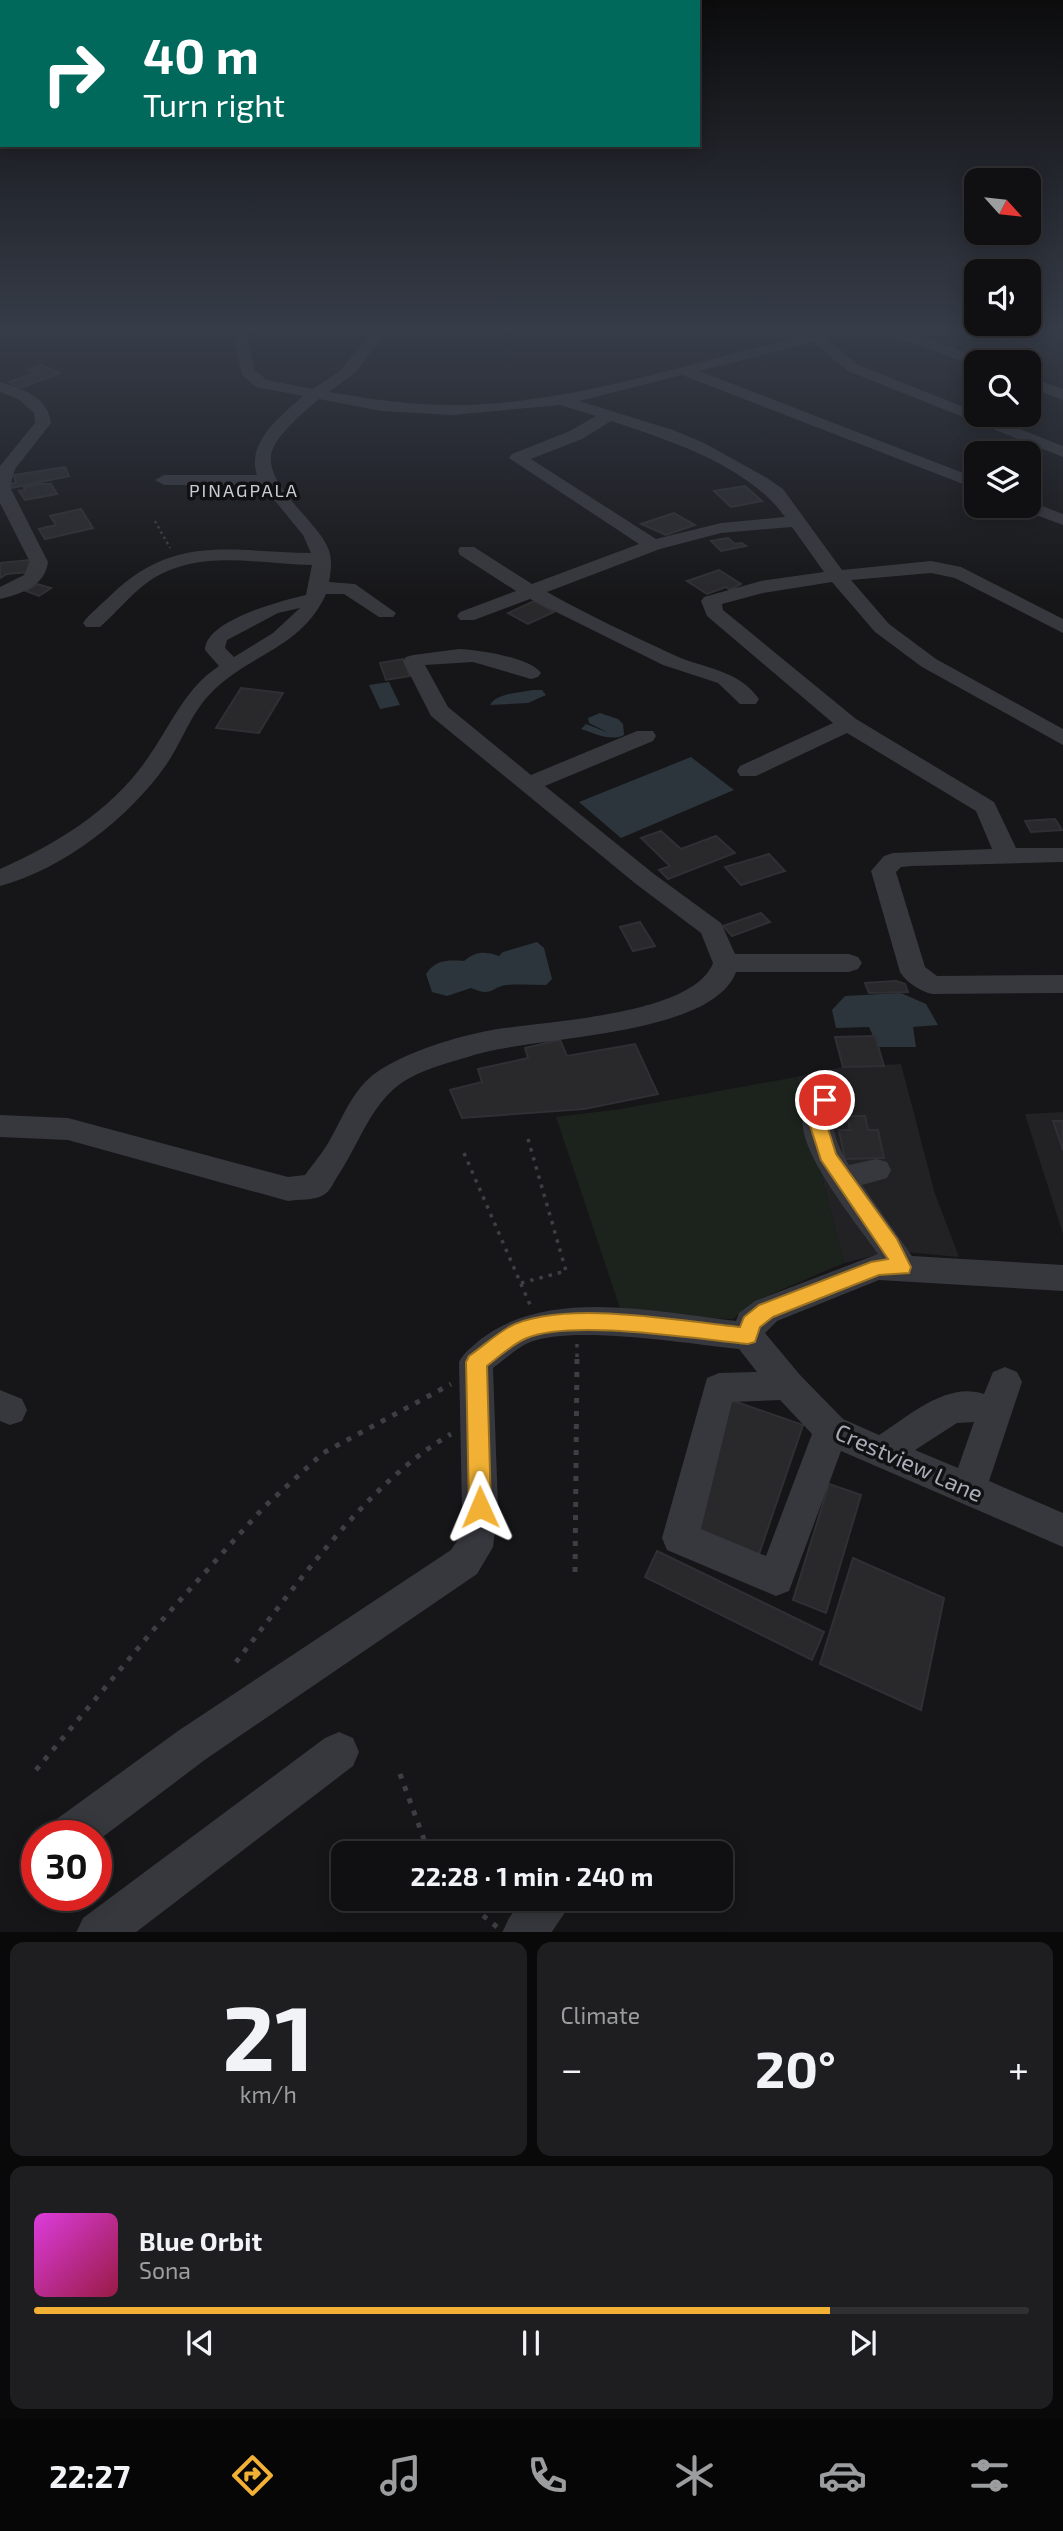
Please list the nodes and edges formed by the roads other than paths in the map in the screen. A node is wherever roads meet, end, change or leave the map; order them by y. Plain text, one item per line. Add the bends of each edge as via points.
1 (43, 419) edge
2 (292, 419) edge
3 (603, 419) edge
4 (621, 419) edge
5 (810, 419) edge
6 (979, 419) edge
7 (1063, 453) edge
8 (964, 479) edge
9 (164, 480) dead end
10 (267, 480) junction
11 (1041, 511) edge
12 (1063, 520) edge
13 (799, 521) junction
14 (653, 545) junction
15 (467, 551) dead end
16 (322, 559) junction
17 (837, 576) junction
18 (528, 590) junction
19 (0, 593) edge
20 (317, 593) junction
21 (386, 613) dead end
22 (467, 616) dead end
23 (93, 623) dead end
24 (1063, 627) edge
25 (233, 667) junction
26 (531, 673) dead end
27 (748, 699) dead end
28 (848, 724) junction
29 (645, 736) dead end
30 (1063, 738) edge
31 (748, 771) dead end
32 (531, 783) junction
33 (1063, 855) edge
34 (1007, 856) junction
35 (0, 878) edge
36 (726, 963) junction
37 (849, 963) dead end
38 (1063, 984) edge
39 (825, 1100) dead end
40 (0, 1126) edge
41 (876, 1170) dead end
42 (841, 1179) junction
43 (902, 1267) junction
44 (1063, 1278) edge
45 (748, 1336) junction
46 (476, 1362) joint
47 (788, 1385) junction
48 (831, 1430) junction
49 (880, 1453) junction
50 (968, 1490) junction
51 (1063, 1530) edge
52 (339, 1752) dead end
53 (91, 1820) edge
54 (540, 1911) edge
55 (99, 1932) edge
56 (525, 1932) edge

1 - 19 street via 7,468 1,487 39,570 18,588
2 - 10 street via 265,448 262,463
3 - 14 street via 517,458
4 - 13 street via 698,447 750,476 777,494
5 - 8 street
6 - 7 street
9 - 10 street
10 - 16 street via 314,538
11 - 12 street
13 - 14 street via 720,528
13 - 17 street
14 - 18 street
15 - 18 street
16 - 20 street
16 - 23 street via 220,553 175,560 140,579
17 - 24 street via 931,567 961,573
17 - 28 street via 761,587 711,601 714,612
17 - 30 street via 881,628 929,663
18 - 22 street
18 - 27 street via 670,661 725,679
20 - 21 street via 348,588
20 - 25 street via 298,626
20 - 25 street via 271,609 220,636 215,650
25 - 35 street via 194,699 155,765 115,809 69,843
26 - 32 street via 482,656 413,661 439,711
28 - 31 street
28 - 34 street via 986,807
29 - 32 street
32 - 36 street via 712,929
33 - 34 street
34 - 38 street via 912,858 893,861 883,871 913,972 932,985
36 - 37 street
36 - 40 street via 720,979 689,1002 646,1016 489,1040 428,1059 387,1079 366,1100 314,1186 288,1189 68,1129
39 - 42 street via 817,1119 827,1155
41 - 42 street
42 - 43 street via 891,1244
43 - 44 street
43 - 45 street via 877,1267 766,1311 751,1323
45 - 46 street via 598,1322 538,1325 517,1333
45 - 47 street, Crestview Lane
46 - 53 street via 480,1507 475,1546 464,1562 192,1745
47 - 48 street, Crestview Lane
47 - 48 street via 719,1388 680,1538 776,1578
48 - 49 street, Crestview Lane
49 - 50 street, Crestview Lane
49 - 50 street via 951,1408 979,1407 1000,1397
50 - 51 street, Crestview Lane
52 - 55 street
54 - 56 street

